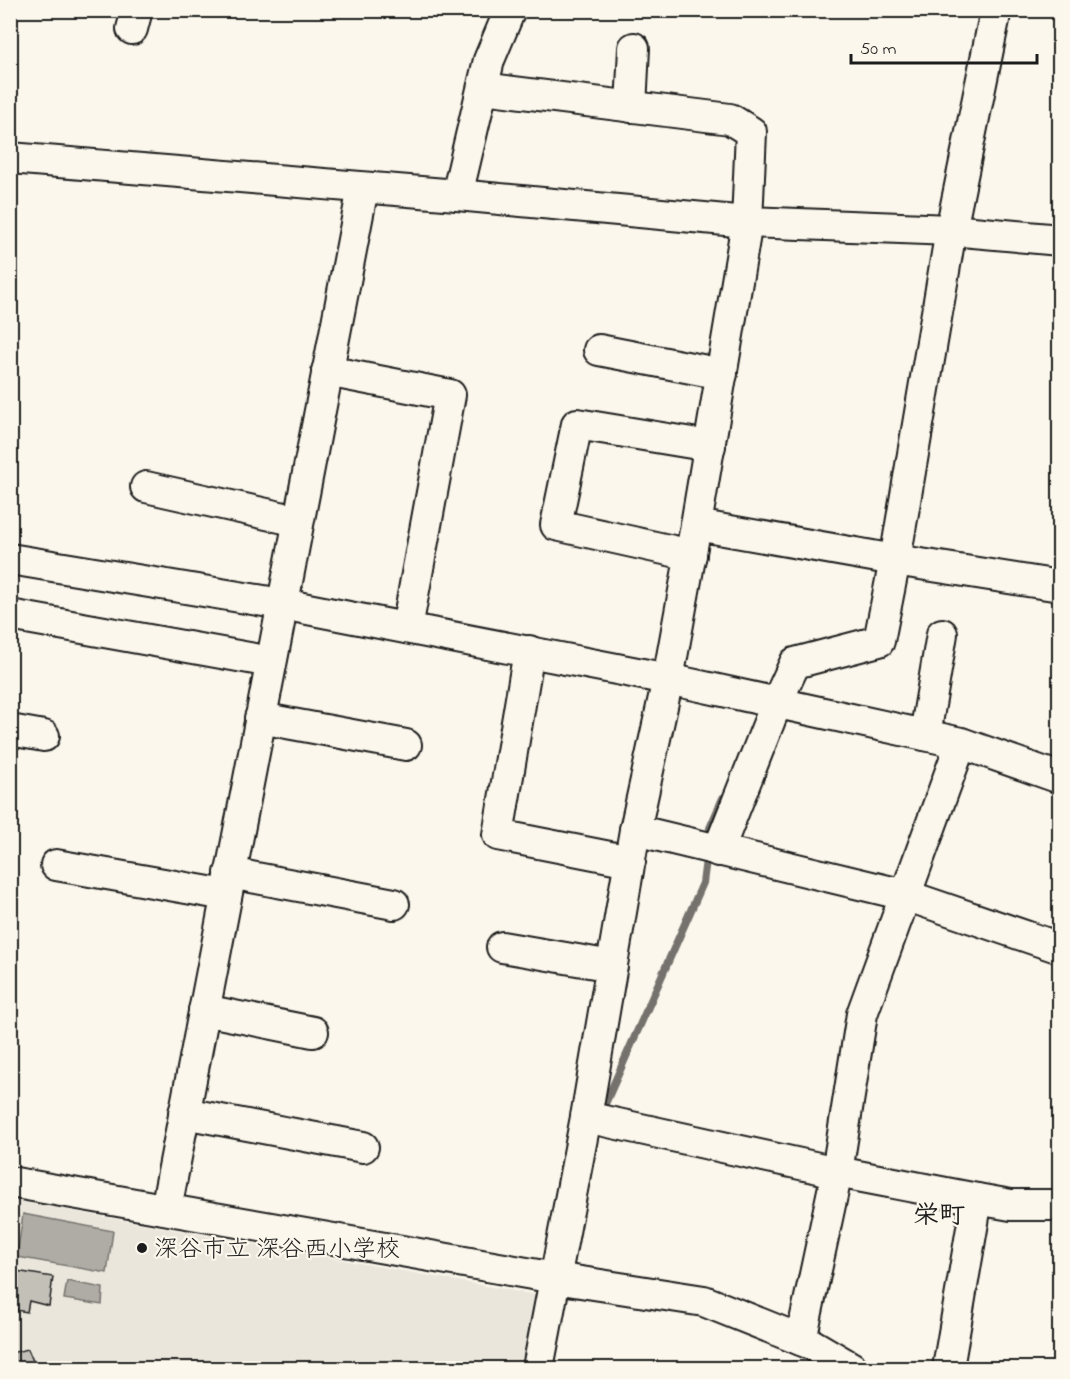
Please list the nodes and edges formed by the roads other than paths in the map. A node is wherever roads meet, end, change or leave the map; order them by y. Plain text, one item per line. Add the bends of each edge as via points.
1 (510, 10) edge
2 (996, 10) edge
3 (634, 48) dead end
4 (483, 88) junction
5 (631, 107) junction
6 (10, 158) edge
7 (363, 188) junction
8 (457, 195) junction
9 (747, 222) junction
10 (951, 230) junction
11 (1059, 240) edge
12 (599, 350) dead end
13 (327, 371) junction
14 (722, 374) junction
15 (710, 446) junction
16 (146, 487) dead end
17 (298, 521) junction
18 (696, 525) junction
19 (691, 555) junction
20 (10, 559) edge
21 (896, 560) junction
22 (1059, 586) edge
23 (282, 603) junction
24 (10, 615) edge
25 (407, 628) junction
26 (942, 634) dead end
27 (529, 651) junction
28 (271, 662) junction
29 (668, 678) junction
30 (777, 702) junction
31 (260, 718) junction
32 (10, 730) edge
33 (925, 735) junction
34 (44, 736) dead end
35 (961, 743) junction
36 (406, 745) dead end
37 (1058, 774) edge
38 (635, 830) junction
39 (718, 850) junction
40 (630, 861) junction
41 (56, 865) dead end
42 (228, 884) junction
43 (905, 896) junction
44 (394, 904) dead end
45 (502, 947) dead end
46 (1059, 948) edge
47 (612, 966) junction
48 (204, 1010) junction
49 (313, 1032) dead end
50 (184, 1113) junction
51 (586, 1117) junction
52 (363, 1147) dead end
53 (837, 1172) junction
54 (10, 1182) edge
55 (977, 1199) junction
56 (1059, 1205) edge
57 (166, 1209) junction
58 (555, 1278) junction
59 (804, 1351) edge
60 (538, 1368) edge
61 (852, 1368) edge
62 (948, 1368) edge

1 - 4 street via 489,60
2 - 10 street
3 - 5 street
4 - 5 street
4 - 8 street
5 - 9 street via 730,119 751,132
6 - 7 street
7 - 8 street
7 - 13 street
8 - 9 street
9 - 10 street
9 - 14 street
10 - 11 street
10 - 21 street
12 - 14 street
13 - 17 street
13 - 25 street via 450,395
14 - 15 street
15 - 18 street
15 - 19 street via 577,424 556,525
16 - 17 street
17 - 23 street
18 - 19 street
18 - 21 street
19 - 29 street
20 - 23 street
21 - 22 street
21 - 30 street via 879,641 795,663
23 - 25 street
23 - 28 street
24 - 28 street
25 - 27 street
26 - 33 street
27 - 29 street
27 - 40 street via 498,835
28 - 31 street
29 - 30 street
29 - 38 street
30 - 33 street
30 - 39 street
31 - 36 street
31 - 42 street
32 - 34 street
33 - 35 street
35 - 37 street
35 - 43 street
38 - 39 street
38 - 40 street
39 - 43 street
40 - 47 street
41 - 42 street
42 - 44 street
42 - 48 street
43 - 46 street
43 - 53 street via 862,1014
45 - 47 street
47 - 51 street
48 - 49 street
48 - 50 street
50 - 52 street
50 - 57 street
51 - 53 street
51 - 58 street
53 - 55 street
53 - 59 street
54 - 57 street
55 - 56 street via 1011,1205
55 - 62 street
57 - 58 street
58 - 59 street via 704,1301
58 - 60 street
59 - 61 street

